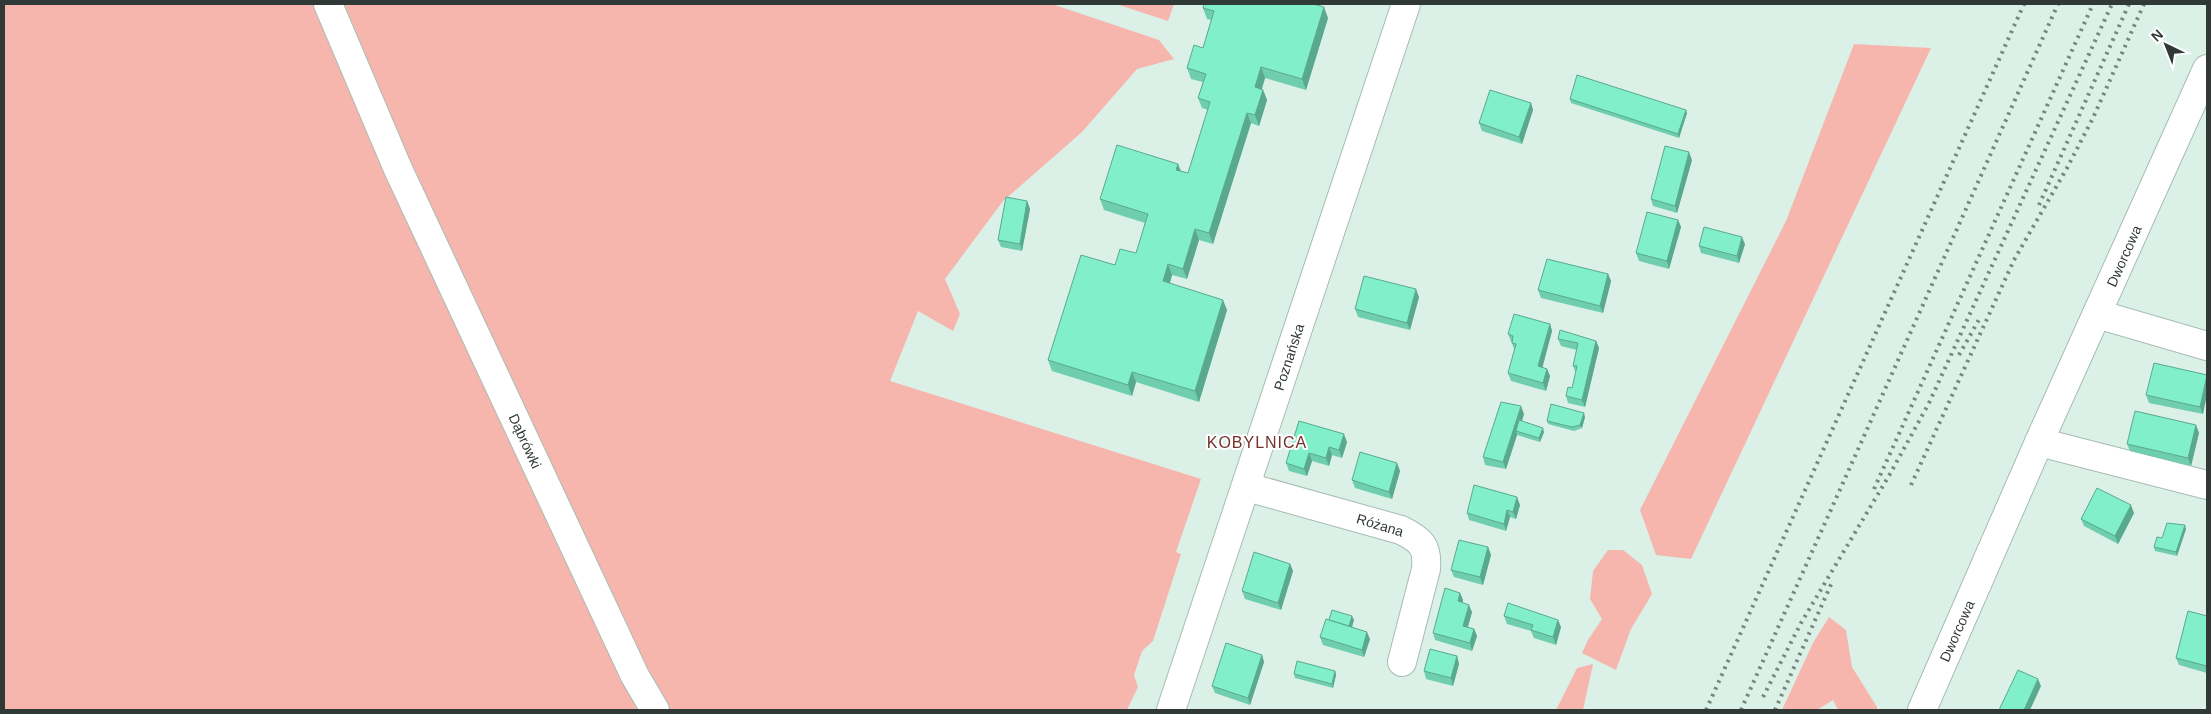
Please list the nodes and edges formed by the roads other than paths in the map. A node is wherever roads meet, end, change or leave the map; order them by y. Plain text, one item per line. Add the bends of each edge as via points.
1 (328, 4) edge
2 (1406, 4) edge
3 (2207, 69) edge
4 (2097, 314) junction
5 (2207, 346) edge
6 (2039, 442) junction
7 (2207, 485) edge
8 (1246, 486) junction
9 (1402, 662) dead end
10 (655, 710) edge
11 (1171, 710) edge
12 (1922, 710) edge

1 - 10 street, Dąbrówki via 398,169 635,676
2 - 8 street, Poznańska
3 - 4 street, Dworcowa
4 - 5 street
4 - 6 street, Dworcowa
6 - 7 street
6 - 12 street, Dworcowa
8 - 9 street, Różana via 1401,530 1422,544 1427,557 1426,569
8 - 11 street, Poznańska

